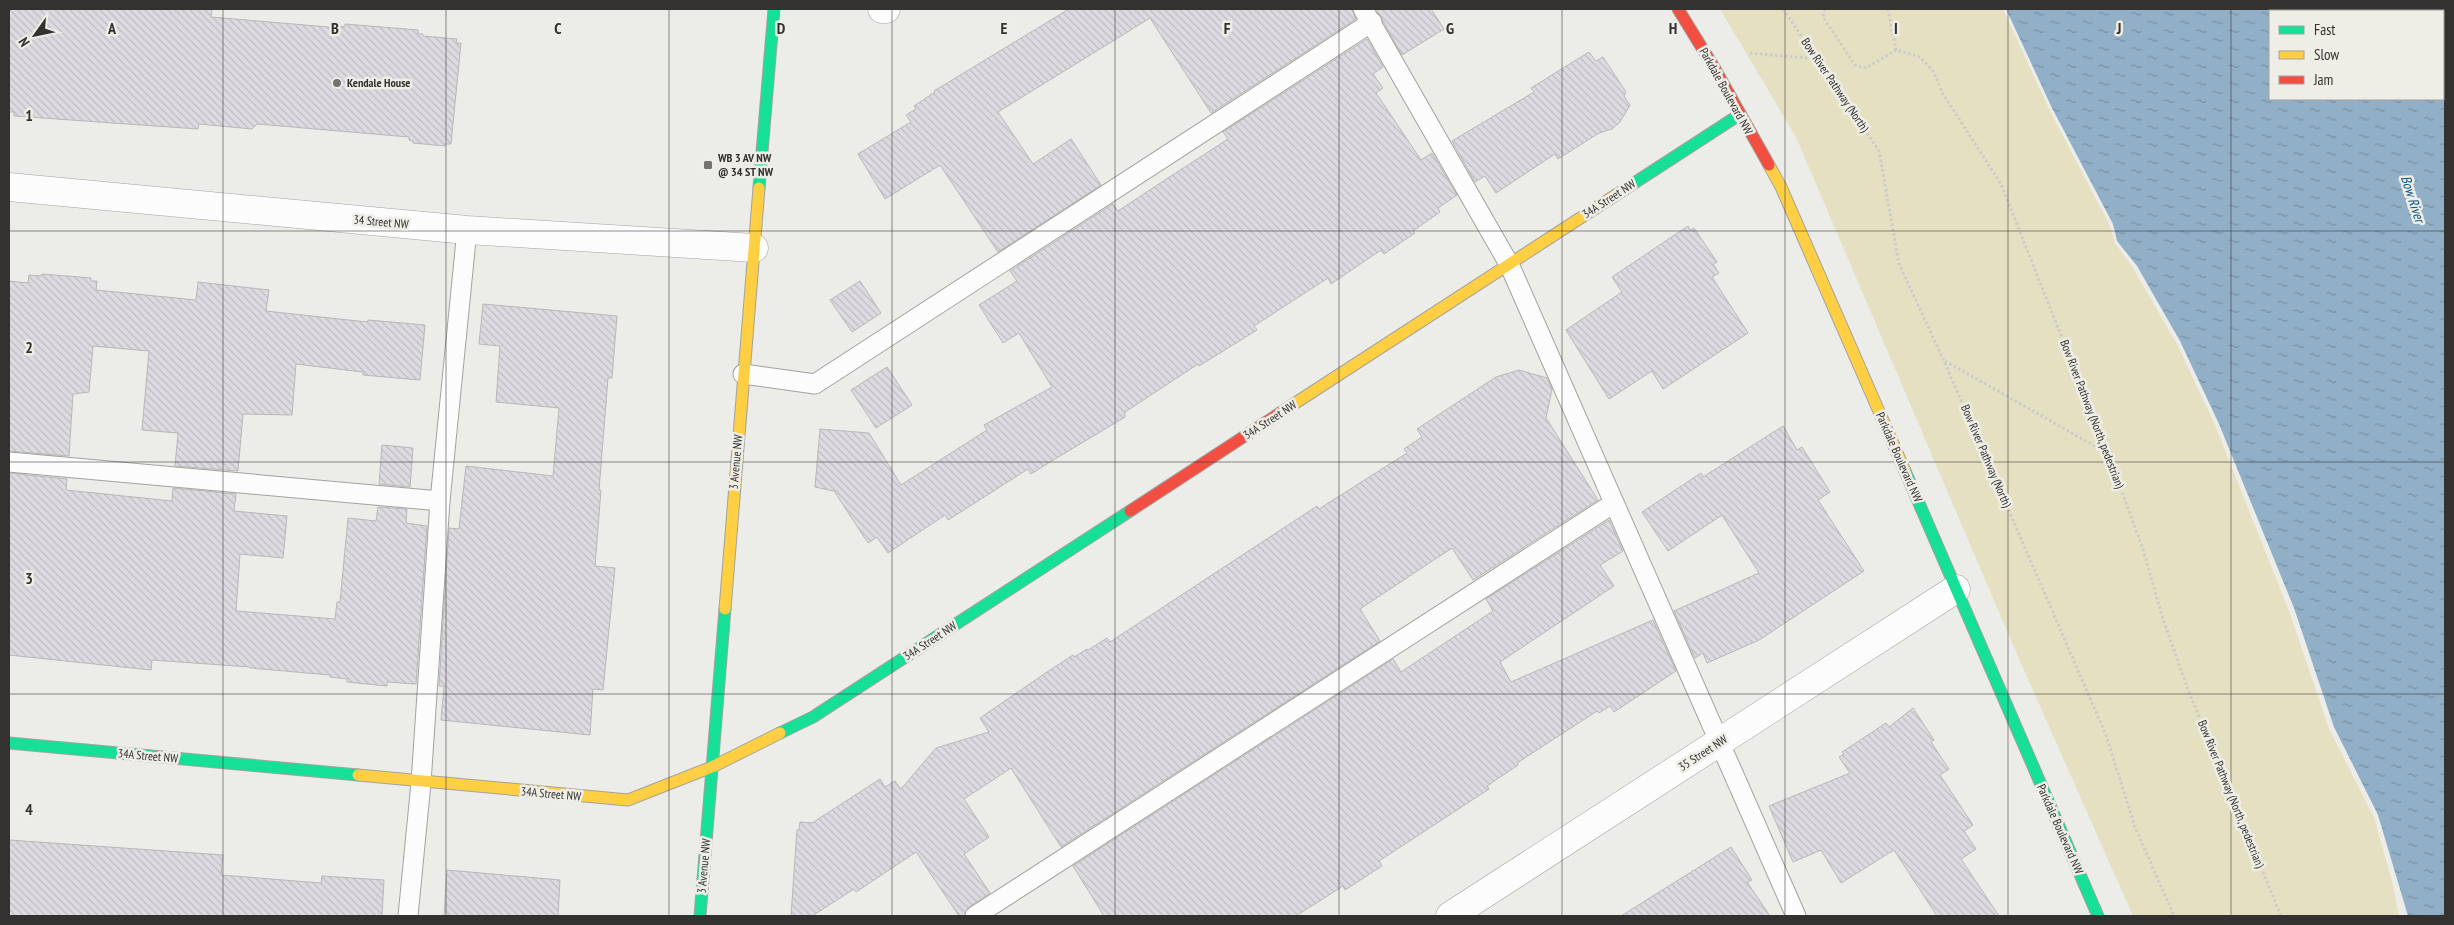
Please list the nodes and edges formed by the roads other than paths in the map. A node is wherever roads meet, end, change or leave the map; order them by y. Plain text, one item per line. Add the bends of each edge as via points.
1 (774, 9) edge
2 (882, 9) edge
3 (886, 9) edge
4 (1678, 9) edge
5 (1367, 16) edge
6 (1740, 115) junction
7 (9, 186) edge
8 (467, 230) junction
9 (754, 248) junction
10 (1509, 264) junction
11 (744, 374) junction
12 (9, 462) edge
13 (440, 501) junction
14 (1614, 503) junction
15 (1956, 589) junction
16 (1721, 742) junction
17 (9, 743) edge
18 (712, 767) junction
19 (421, 783) junction
20 (408, 916) edge
21 (700, 916) edge
22 (975, 916) edge
23 (1450, 916) edge
24 (1796, 916) edge
25 (2098, 916) edge

1 - 9 street, 3 Avenue NW
2 - 3 street
4 - 6 street, Parkdale Boulevard NW
5 - 10 lane
5 - 11 lane via 815,384
6 - 10 street, 34A Street NW
6 - 15 street, Parkdale Boulevard NW via 1781,187
7 - 8 street, 34 Street NW
8 - 9 street, 34 Street NW
8 - 13 lane
9 - 11 street, 3 Avenue NW
10 - 14 lane
10 - 18 street, 34A Street NW via 812,717
11 - 18 street, 3 Avenue NW
12 - 13 lane
13 - 19 lane
14 - 16 lane
14 - 22 lane
15 - 16 street, 35 Street NW
15 - 25 street, Parkdale Boulevard NW
16 - 23 street, 35 Street NW
16 - 24 lane
17 - 19 street, 34A Street NW
18 - 19 street, 34A Street NW via 628,800
18 - 21 street, 3 Avenue NW
19 - 20 lane

